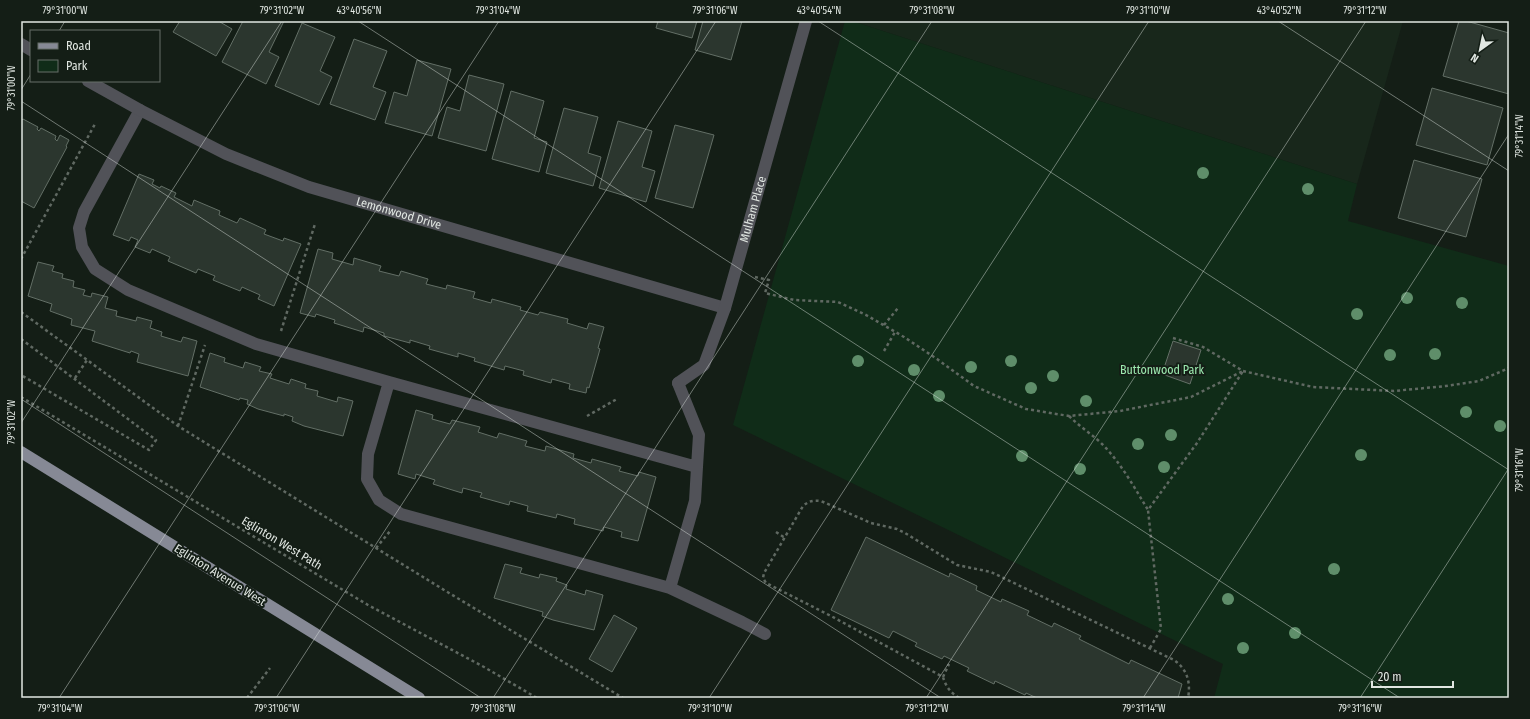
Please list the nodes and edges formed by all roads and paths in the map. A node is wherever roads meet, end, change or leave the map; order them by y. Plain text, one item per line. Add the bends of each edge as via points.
1 (806, 21) edge
2 (21, 44) edge
3 (30, 49) edge
4 (90, 82) edge
5 (140, 110) junction
6 (95, 124) dead end
7 (315, 224) dead end
8 (21, 259) edge
9 (754, 276) dead end
10 (725, 308) junction
11 (898, 308) dead end
12 (21, 312) edge
13 (212, 325) junction
14 (884, 325) junction
15 (895, 332) junction
16 (280, 335) dead end
17 (1174, 338) dead end
18 (21, 339) edge
19 (884, 351) dead end
20 (87, 360) junction
21 (1509, 368) edge
22 (1243, 371) junction
23 (21, 375) edge
24 (75, 378) junction
25 (389, 382) junction
26 (21, 397) edge
27 (617, 399) dead end
28 (1069, 416) junction
29 (581, 419) dead end
30 (178, 426) junction
31 (21, 452) edge
32 (697, 466) junction
33 (1148, 510) junction
34 (776, 532) dead end
35 (785, 538) junction
36 (670, 588) junction
37 (765, 634) dead end
38 (1150, 648) junction
39 (949, 664) dead end
40 (270, 668) dead end
41 (944, 677) junction
42 (247, 698) edge
43 (419, 698) edge
44 (537, 698) edge
45 (623, 698) edge
46 (959, 698) edge
47 (1188, 698) edge

1 - 10 street, Mulham Place
2 - 3 street
4 - 5 street, Lemonwood Drive
5 - 10 street, Lemonwood Drive via 226,154 309,188
5 - 13 street via 84,212 79,228 82,247 95,269 128,290
6 - 8 path
7 - 16 path
9 - 14 path via 769,280 765,293 794,300 838,302
10 - 32 street, Mulham Place via 704,365 678,383 699,435
11 - 14 path
12 - 20 path
13 - 25 street via 256,344
13 - 30 path
14 - 15 path
15 - 19 path
15 - 28 path via 974,386 1026,409
17 - 22 path via 1203,347
18 - 24 path
20 - 24 path
20 - 30 path
21 - 22 path via 1479,380 1394,391 1313,386
22 - 28 path via 1191,397 1120,411
22 - 33 path via 1197,443
23 - 24 path via 149,450 156,440
25 - 32 street
25 - 36 street via 368,454 367,478 379,500 401,514
26 - 44 path, Eglinton West Path via 368,605
27 - 29 path
28 - 33 path via 1100,443 1121,466
30 - 45 path
31 - 43 main road, Eglinton Avenue West
32 - 36 street via 695,501
33 - 38 path via 1161,629
34 - 35 path
35 - 38 path via 803,506 814,500 821,501 871,523 905,532 957,564 991,572
35 - 41 path via 764,573 762,578 766,583
36 - 37 street
38 - 47 path via 1181,665 1189,685
39 - 41 path
40 - 42 path
41 - 46 path via 948,688

